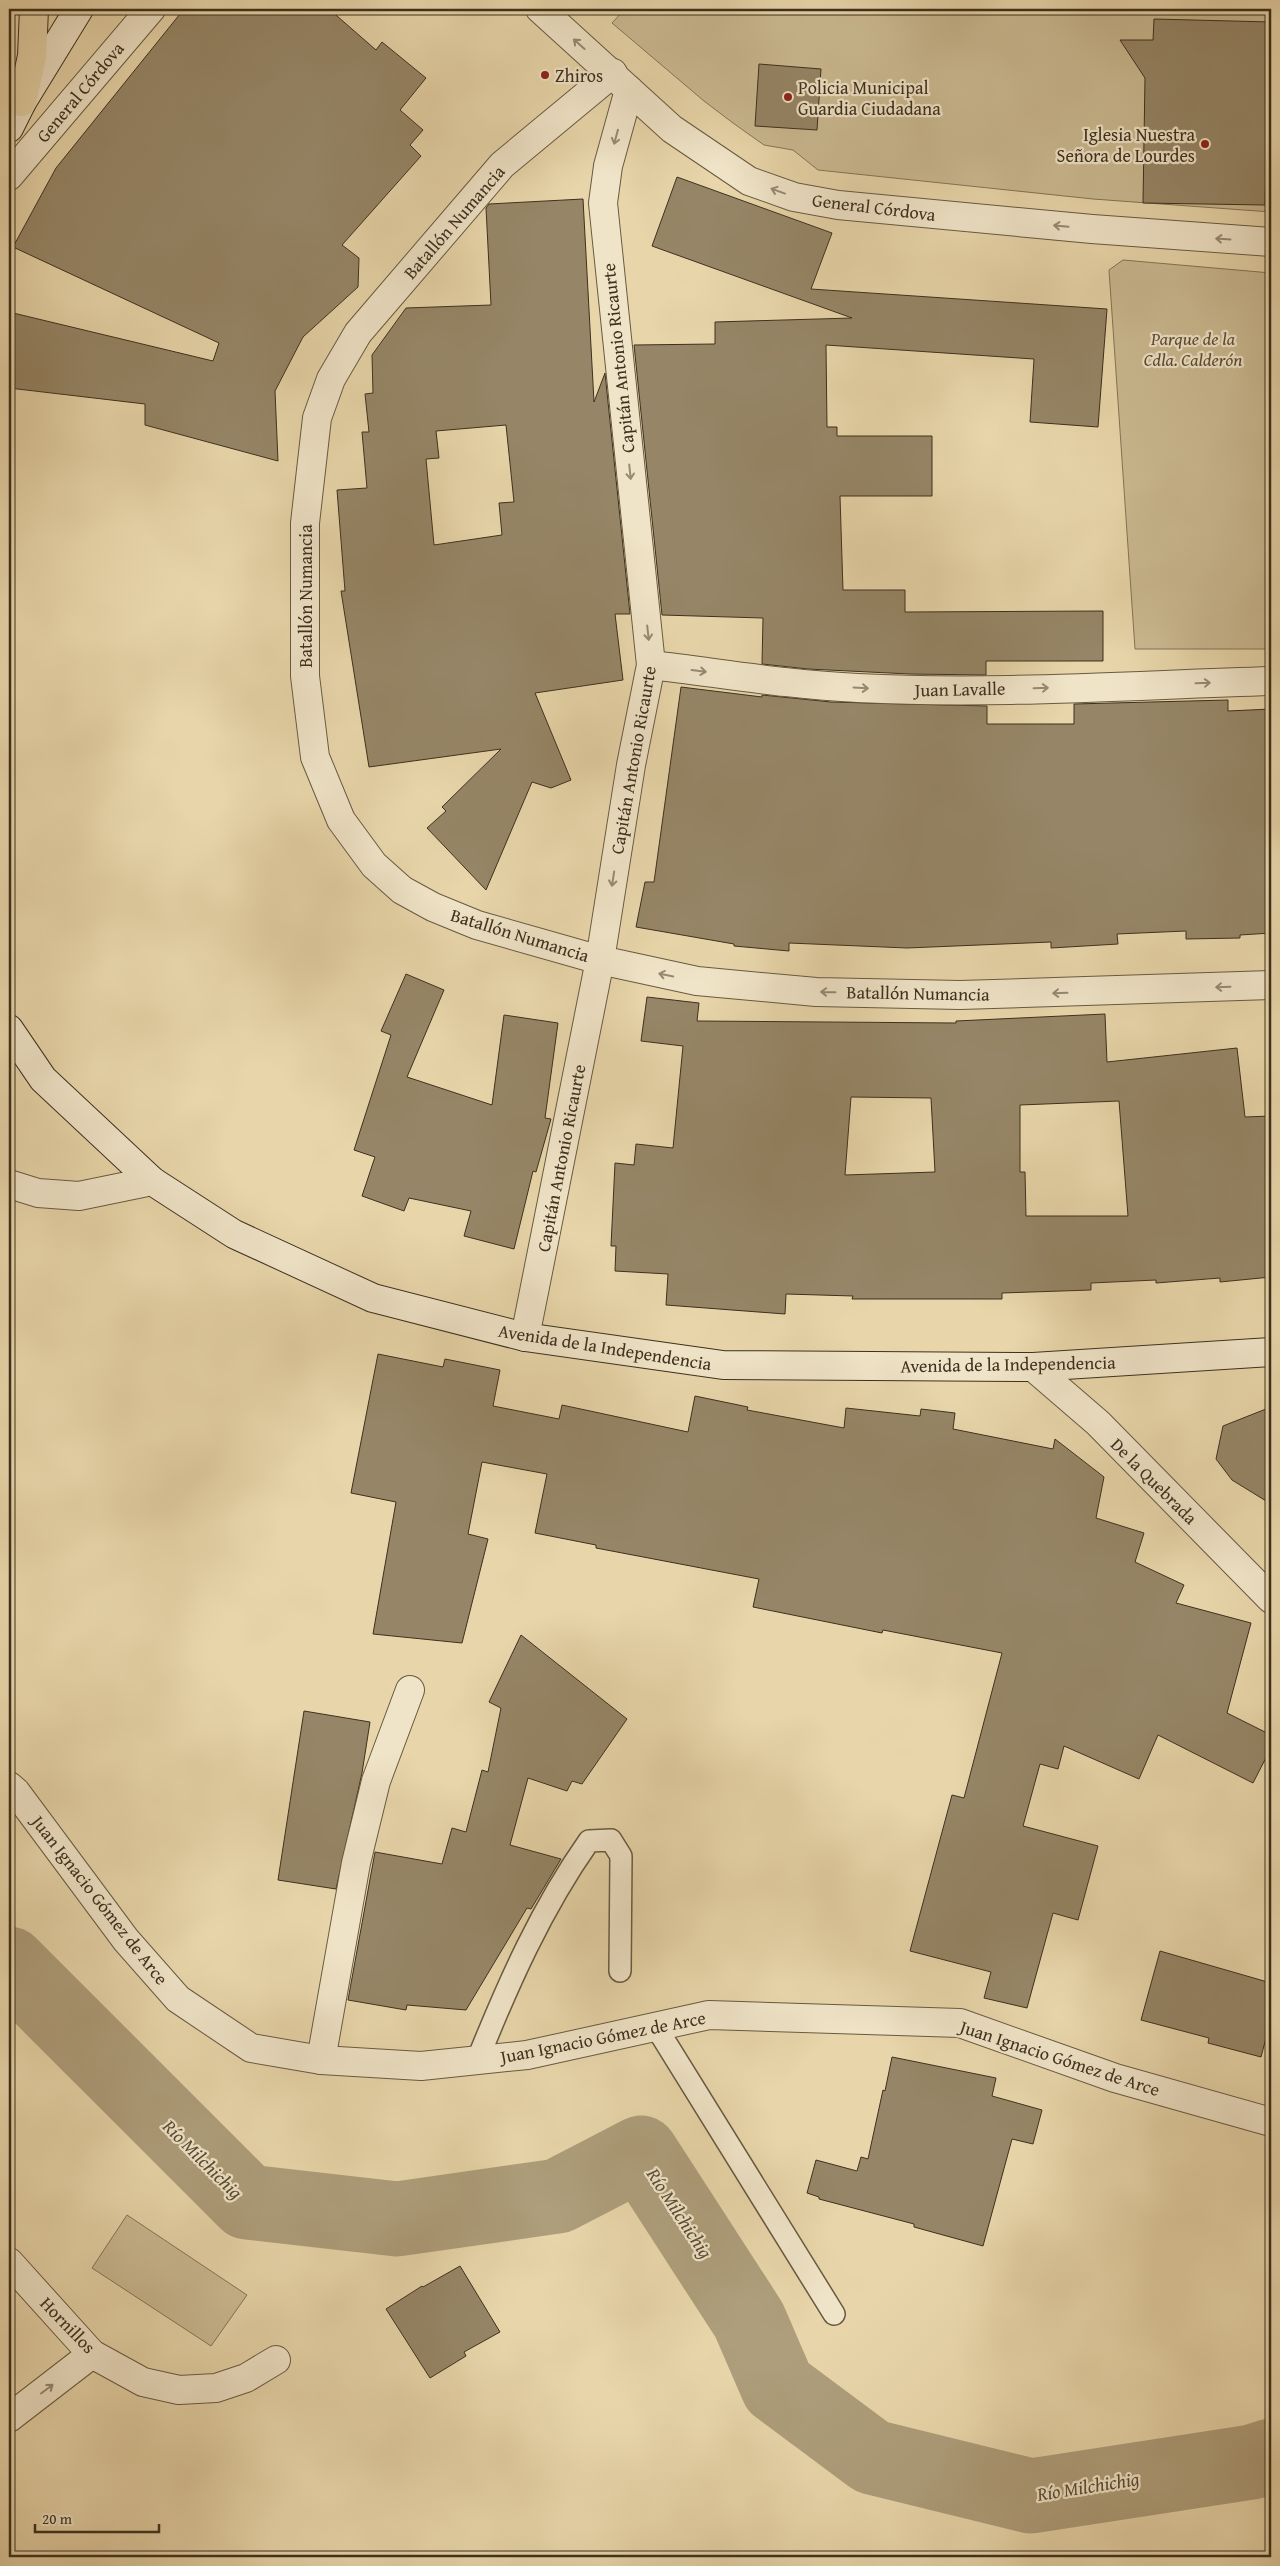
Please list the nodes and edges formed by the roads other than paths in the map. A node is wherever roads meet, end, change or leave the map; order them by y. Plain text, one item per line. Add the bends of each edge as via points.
1 (34, 9) edge
2 (79, 9) edge
3 (151, 9) edge
4 (540, 9) edge
5 (621, 82) junction
6 (22, 102) junction
7 (9, 128) edge
8 (9, 176) edge
9 (1271, 242) edge
10 (651, 665) junction
11 (1271, 681) edge
12 (600, 960) junction
13 (1271, 985) edge
14 (9, 1029) edge
15 (152, 1181) junction
16 (9, 1184) edge
17 (525, 1337) junction
18 (1271, 1352) edge
19 (1033, 1367) junction
20 (1271, 1599) edge
21 (410, 1690) dead end
22 (9, 1786) edge
23 (620, 1971) dead end
24 (656, 2027) junction
25 (321, 2060) junction
26 (477, 2061) junction
27 (1271, 2122) edge
28 (9, 2262) edge
29 (834, 2314) dead end
30 (92, 2354) junction
31 (276, 2360) dead end
32 (9, 2418) edge

1 - 6 main road via 32,56
2 - 6 street
3 - 8 street, General Córdova
5 -> 4 street, General Córdova
9 -> 5 street, General Córdova via 1063,227 838,205 794,197 749,181 672,129
5 -> 10 street, Capitán Antonio Ricaurte via 603,203
5 - 12 street, Batallón Numancia via 502,165 358,333 331,379 317,418 305,523 305,676 315,757 341,820 374,865 402,890 433,908 477,925
6 - 7 street
10 -> 11 street, Juan Lavalle via 792,683 936,691
10 -> 12 street, Capitán Antonio Ricaurte via 631,765
13 -> 12 street, Batallón Numancia via 970,995 816,992 697,981
12 - 17 street, Capitán Antonio Ricaurte
14 - 15 street, Avenida de la Independencia via 43,1079
15 - 16 street via 78,1196 38,1193
15 - 17 street, Avenida de la Independencia via 234,1234 373,1298
17 - 19 street, Avenida de la Independencia via 723,1366
18 - 19 street, Avenida de la Independencia
19 - 20 street, De la Quebrada via 1098,1423
21 - 25 street via 374,1790 356,1863
22 - 25 street, Juan Ignacio Gómez de Arce via 126,1940 178,2000 251,2048
23 - 26 lane via 621,1856 611,1840 590,1841 548,1906 507,1987
24 - 26 street, Juan Ignacio Gómez de Arce via 526,2055
24 - 27 street, Juan Ignacio Gómez de Arce via 709,2015 960,2023 1115,2078
24 - 29 lane
25 - 26 street, Juan Ignacio Gómez de Arce via 421,2066
28 - 30 street, Hornillos
30 - 31 street, Hornillos via 143,2382 180,2390 216,2388 246,2378
32 -> 30 street

